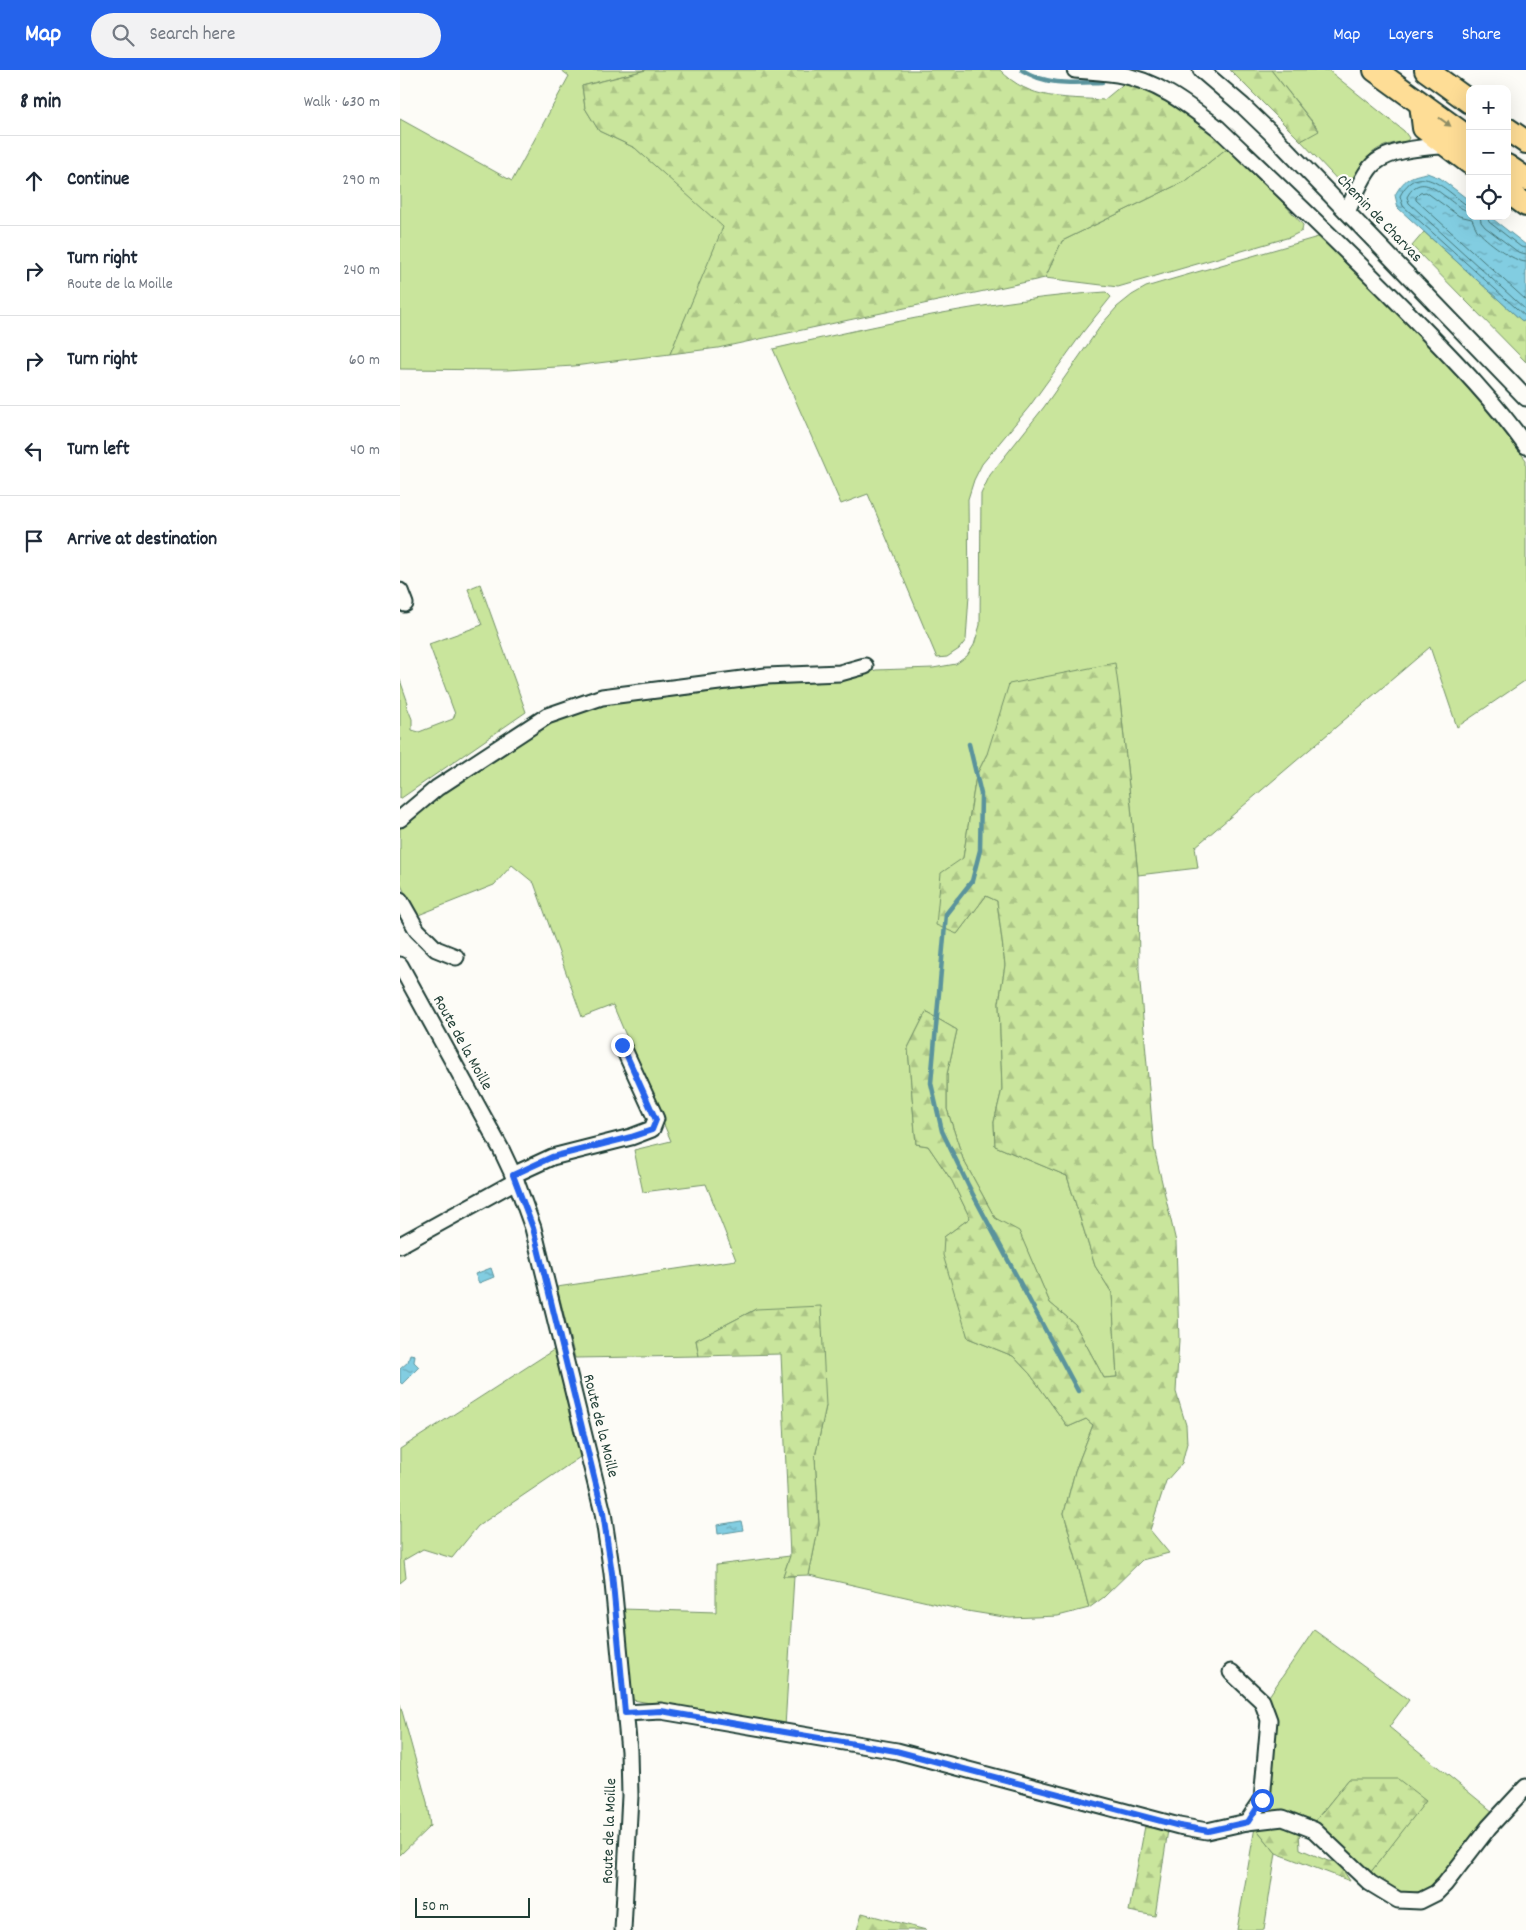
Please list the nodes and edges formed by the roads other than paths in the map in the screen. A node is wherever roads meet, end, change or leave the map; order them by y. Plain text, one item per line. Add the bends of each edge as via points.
1 (1075, 70) edge
2 (1201, 70) edge
3 (1375, 70) edge
4 (1426, 70) edge
5 (1466, 99) edge
6 (1421, 104) junction
7 (1510, 130) edge
8 (1466, 136) edge
9 (1526, 142) edge
10 (1447, 146) junction
11 (1466, 160) edge
12 (1511, 169) edge
13 (1526, 179) edge
14 (1511, 194) edge
15 (1526, 205) edge
16 (1347, 212) junction
17 (1526, 398) edge
18 (1526, 446) edge
19 (865, 666) dead end
20 (400, 819) edge
21 (400, 900) edge
22 (456, 957) dead end
23 (400, 965) edge
24 (622, 1045) dead end
25 (514, 1178) junction
26 (400, 1245) edge
27 (1231, 1672) dead end
28 (625, 1713) junction
29 (1526, 1787) edge
30 (1248, 1822) junction
31 (623, 1930) edge

1 - 18 street via 1119,74 1154,85 1218,128 1386,289 1458,364
2 - 16 street, Chemin de Charvas via 1243,106
3 - 6 highway
4 - 5 highway
6 -> 8 highway
6 - 10 highway via 1424,128
7 - 9 highway
10 - 11 highway
10 - 16 street via 1406,150 1376,162
12 - 13 highway
14 - 15 highway
16 - 17 street, Chemin de Charvas
19 - 20 street via 840,673 766,676 602,697 547,716 437,788
21 - 22 street via 417,930 436,949
23 - 25 street, Route de la Moille
24 - 25 street via 656,1120 652,1130 552,1157
25 - 26 street
25 - 28 street, Route de la Moille via 533,1228 603,1513
27 - 30 street via 1262,1701 1269,1720 1262,1800
28 - 30 street via 661,1711 896,1751 1208,1831
28 - 31 street, Route de la Moille via 630,1796
29 - 30 street via 1489,1827 1445,1884 1420,1901 1398,1900 1370,1883 1314,1830 1283,1818

